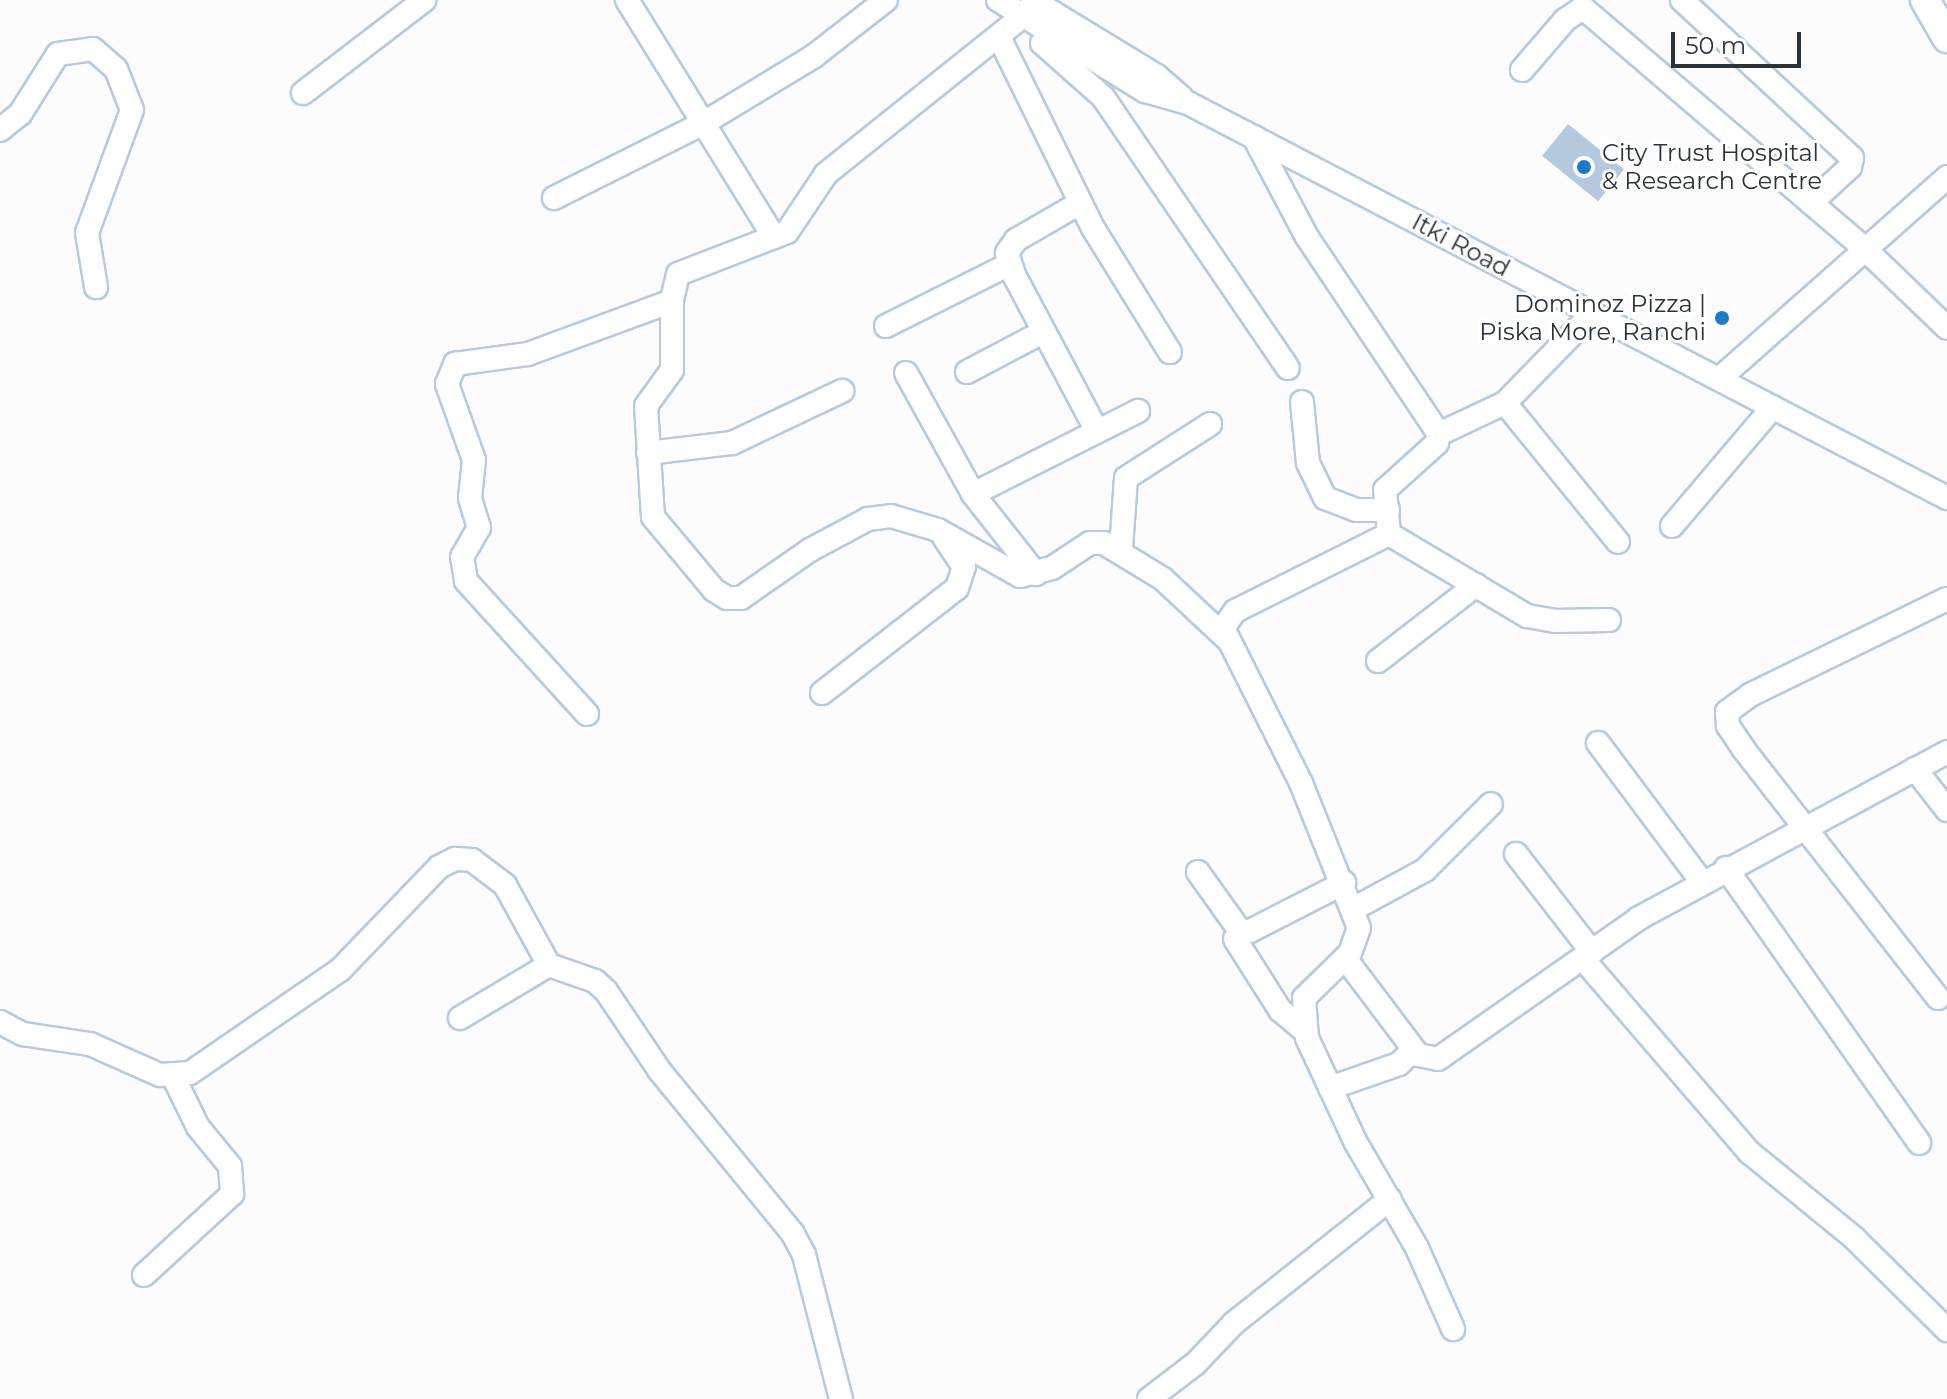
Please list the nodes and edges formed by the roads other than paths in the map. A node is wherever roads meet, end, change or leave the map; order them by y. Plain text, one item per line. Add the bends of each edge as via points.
1 (424, 0) edge
2 (627, 0) edge
3 (886, 0) edge
4 (998, 0) edge
5 (1682, 0) edge
6 (1925, 0) edge
7 (401, 9) edge
8 (1017, 19) edge
9 (1947, 38) edge
10 (1522, 70) dead end
11 (303, 93) dead end
12 (704, 123) junction
13 (0, 130) edge
14 (1254, 137) junction
15 (1947, 177) edge
16 (554, 198) dead end
17 (1080, 203) junction
18 (1811, 203) junction
19 (774, 237) junction
20 (1866, 250) junction
21 (1010, 264) junction
22 (96, 287) dead end
23 (672, 301) junction
24 (1592, 314) junction
25 (886, 326) dead end
26 (1947, 328) edge
27 (1043, 332) junction
28 (1170, 352) dead end
29 (1288, 368) dead end
30 (967, 372) dead end
31 (906, 373) dead end
32 (1719, 379) junction
33 (842, 391) dead end
34 (1302, 402) dead end
35 (1505, 403) junction
36 (1773, 407) junction
37 (1138, 411) dead end
38 (1210, 424) dead end
39 (1097, 431) junction
40 (1439, 434) junction
41 (648, 453) junction
42 (973, 494) junction
43 (1947, 498) edge
44 (1388, 510) junction
45 (1672, 526) dead end
46 (938, 530) junction
47 (1389, 534) junction
48 (1618, 542) dead end
49 (1121, 549) junction
50 (1036, 574) junction
51 (1476, 585) junction
52 (1947, 599) edge
53 (1609, 620) dead end
54 (1226, 638) junction
55 (1378, 661) dead end
56 (822, 693) dead end
57 (587, 714) dead end
58 (1598, 743) dead end
59 (1947, 752) edge
60 (1915, 769) junction
61 (1491, 804) dead end
62 (1947, 810) edge
63 (1806, 826) junction
64 (1516, 854) dead end
65 (1726, 868) junction
66 (1198, 872) dead end
67 (1702, 882) junction
68 (1344, 883) junction
69 (1355, 908) junction
70 (1235, 939) dead end
71 (1588, 955) junction
72 (1345, 958) junction
73 (549, 965) junction
74 (1938, 998) dead end
75 (460, 1018) dead end
76 (0, 1022) edge
77 (1305, 1031) junction
78 (1418, 1055) junction
79 (173, 1076) junction
80 (1330, 1088) junction
81 (1919, 1143) dead end
82 (1390, 1199) junction
83 (144, 1275) dead end
84 (1453, 1329) dead end
85 (1947, 1330) edge
86 (841, 1399) edge
87 (1149, 1399) edge

1 - 7 street
2 - 12 street
3 - 12 street via 814,56
4 - 8 street
5 - 18 street via 1852,158 1850,167
6 - 9 main road
7 - 11 street
8 - 14 street, Itki Road via 1145,91 1188,103
8 - 17 street
8 - 19 street via 826,174 796,226
8 - 29 street via 1103,97
10 - 18 street via 1565,20 1583,8
12 - 16 street
12 - 19 street
13 - 22 street via 20,114 58,54 93,49 116,69 132,110 89,225
14 - 24 street, Itki Road
14 - 40 street via 1307,237
15 - 20 street
17 - 21 street via 1009,246
17 - 28 street
18 - 20 street
19 - 23 street via 687,268 674,283
20 - 26 street
20 - 32 street
21 - 25 street
21 - 27 street
23 - 41 street via 675,355 672,370 646,406
23 - 57 street via 528,354 455,364 447,384 474,460 470,498 479,528 462,557 466,581
24 - 32 street, Itki Road
24 - 35 street
27 - 30 street
27 - 39 street
31 - 42 street
32 - 36 street, Itki Road
33 - 41 street via 732,443
34 - 44 street via 1310,473 1325,498 1356,510
35 - 40 street
35 - 48 street
36 - 43 street, Itki Road
36 - 45 street
37 - 39 street
38 - 49 street via 1126,478
39 - 42 street
40 - 44 street via 1437,443 1389,482 1384,498
41 - 46 street via 653,517 714,590 727,598 741,598 810,550 868,519 891,516
42 - 50 street
44 - 47 street
46 - 50 street via 1003,570
46 - 56 street via 964,567 957,588
47 - 51 street
47 - 54 street via 1235,611 1226,619
49 - 50 street via 1090,543
49 - 54 street
51 - 53 street via 1536,619
51 - 55 street
52 - 63 street via 1750,695 1727,712 1728,726
54 - 68 street via 1277,732
58 - 67 street
59 - 60 street
60 - 62 street
60 - 63 street
61 - 69 street via 1425,870
63 - 65 street
63 - 74 street
64 - 71 street
65 - 67 street
65 - 81 street
66 - 68 street via 1240,931 1250,931
67 - 71 street
68 - 69 street
69 - 72 street via 1358,941
70 - 77 street via 1280,1010
71 - 78 street via 1449,1053 1438,1059
71 - 85 street via 1749,1152 1846,1231
72 - 77 street via 1304,998
72 - 78 street
73 - 75 street
73 - 79 street via 505,885 472,860 455,859 426,878 340,970 190,1073
73 - 86 street via 595,981 606,991 659,1070 793,1234 804,1255
76 - 79 street via 23,1034 90,1044
77 - 80 street
78 - 80 street via 1410,1053 1399,1064
79 - 83 street via 198,1127 230,1166 232,1194
80 - 82 street
82 - 84 street
82 - 87 street via 1234,1323 1195,1364

